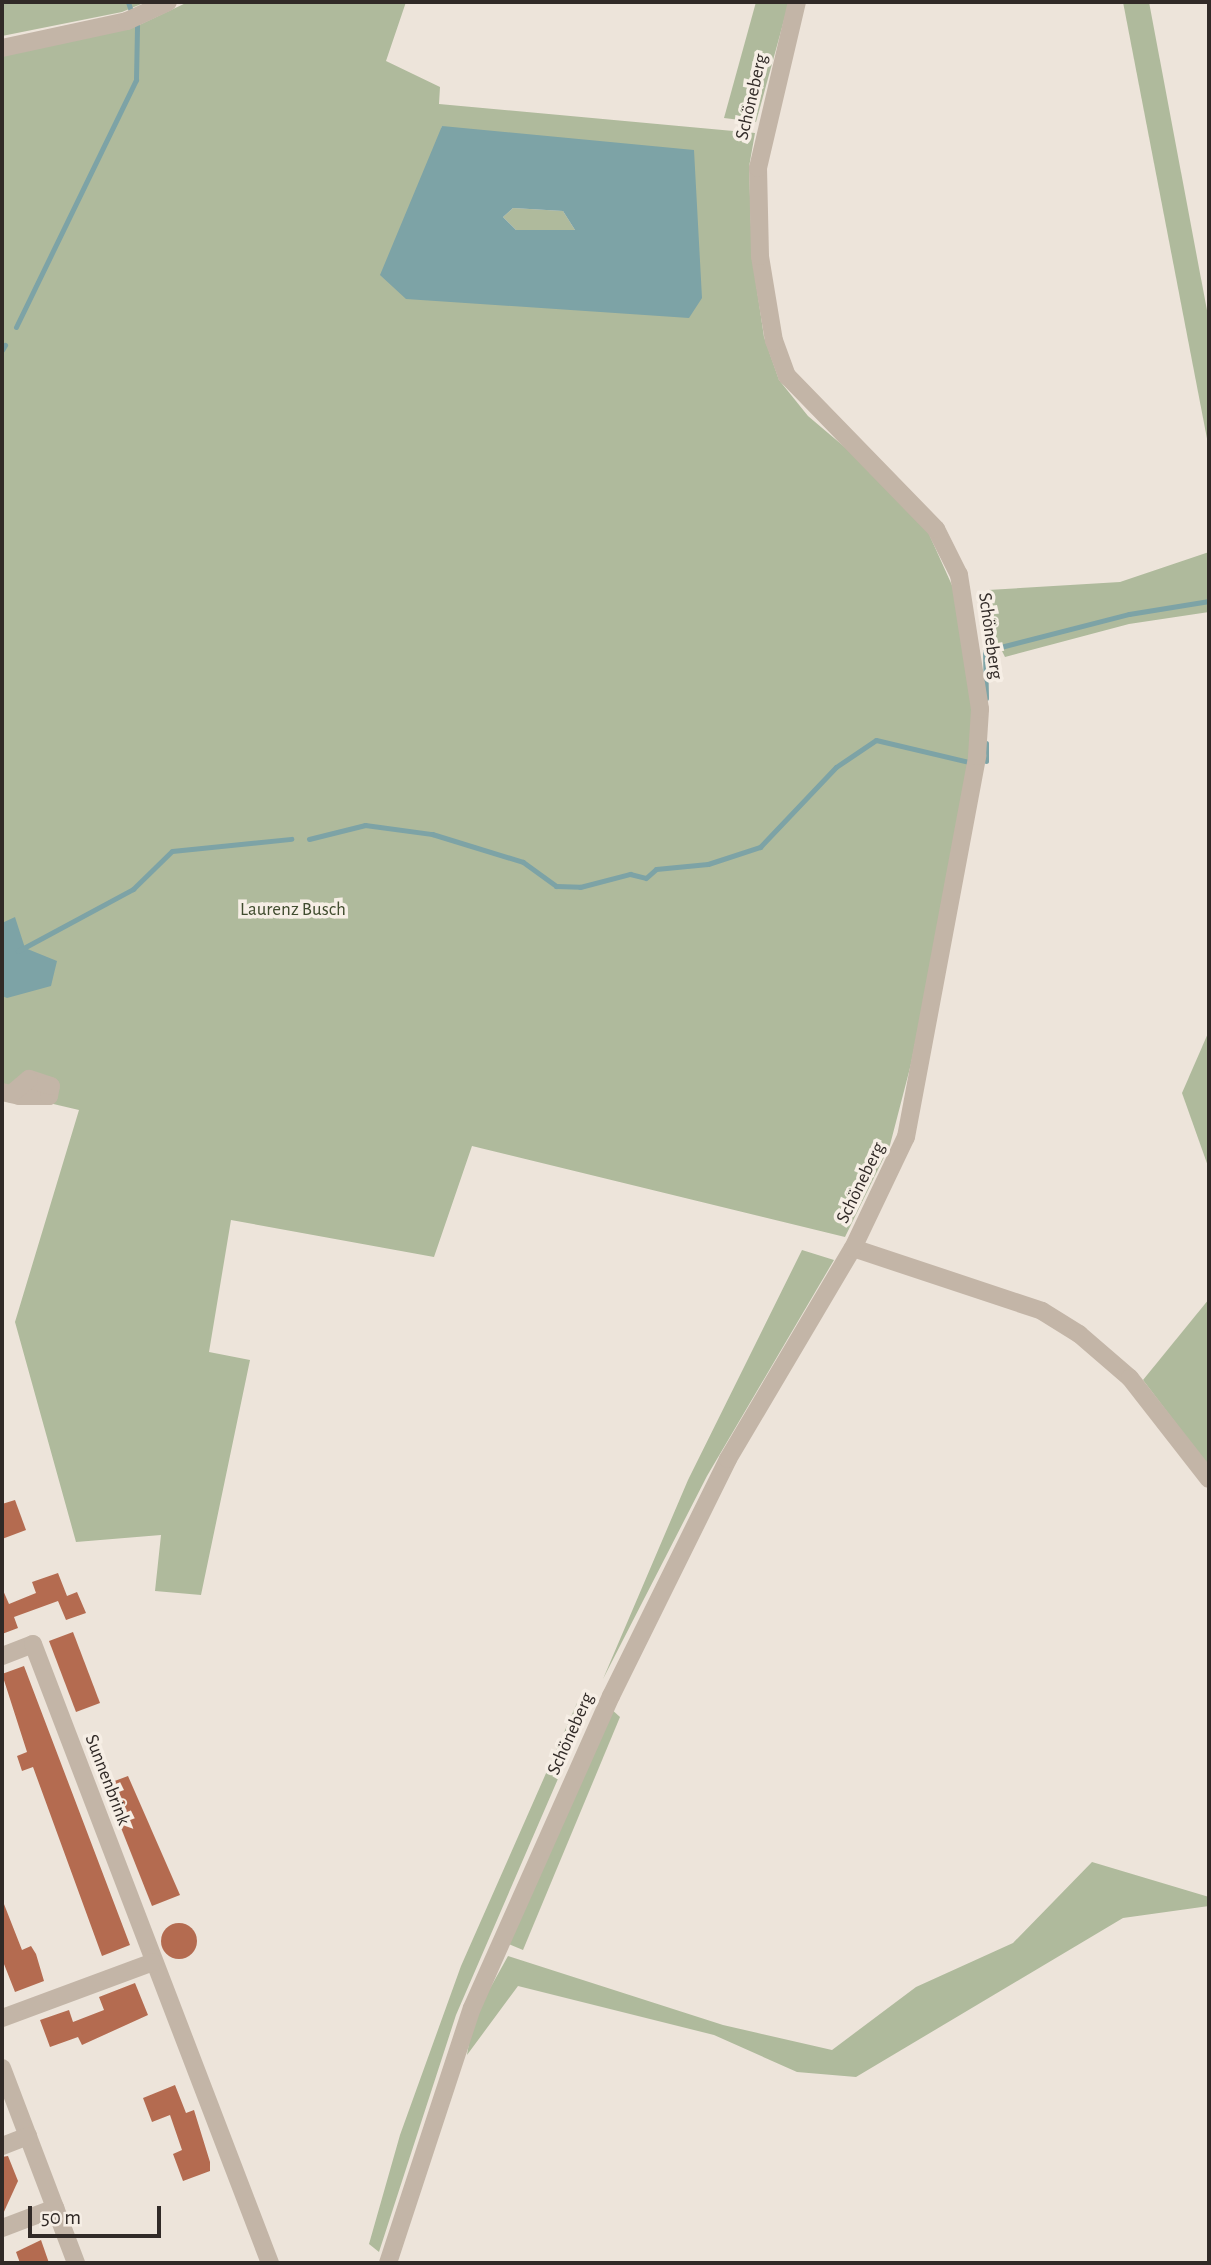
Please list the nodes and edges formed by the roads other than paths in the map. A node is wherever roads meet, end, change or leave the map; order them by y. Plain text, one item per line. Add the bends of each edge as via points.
1 (168, 2) edge
2 (797, 2) edge
3 (2, 48) edge
4 (853, 1248) junction
5 (1209, 1479) edge
6 (2, 1656) edge
7 (153, 1962) junction
8 (2, 2018) edge
9 (2, 2068) edge
10 (28, 2136) junction
11 (2, 2146) edge
12 (55, 2208) junction
13 (2, 2228) edge
14 (76, 2263) edge
15 (270, 2263) edge
16 (388, 2263) edge

1 - 3 street via 127,21
2 - 4 street, Schöneberg via 758,168 760,256 774,341 787,376 936,529 966,601 980,709 977,756 906,1137
4 - 5 street, Schöneberg via 1042,1311 1079,1334 1130,1378
4 - 16 street, Schöneberg via 728,1459 611,1696 472,2008
6 - 7 street, Sunnenbrink via 33,1644
7 - 8 street
7 - 15 street, Sunnenbrink
9 - 10 street
10 - 11 street
10 - 12 street
12 - 13 street
12 - 14 street

